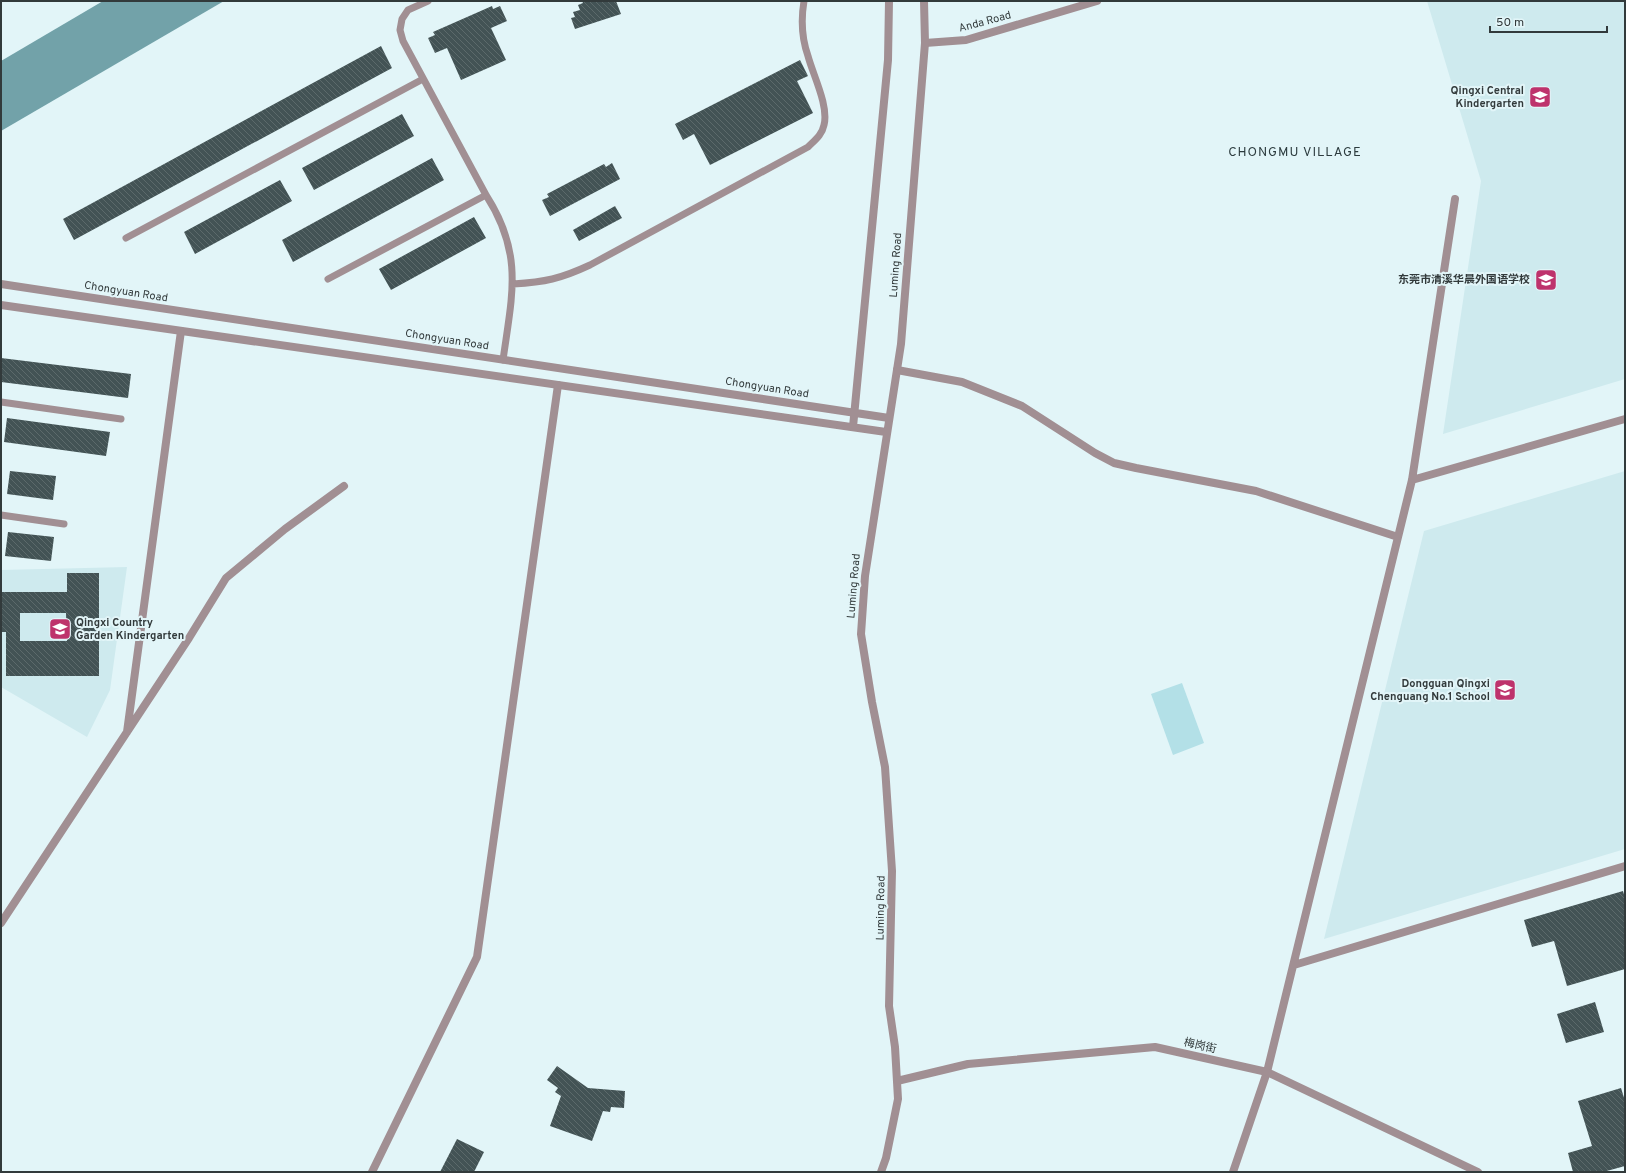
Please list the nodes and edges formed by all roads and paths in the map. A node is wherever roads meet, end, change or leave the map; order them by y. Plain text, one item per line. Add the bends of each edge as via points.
1 (428, 1) edge
2 (804, 1) edge
3 (889, 1) edge
4 (924, 1) edge
5 (1096, 1) edge
6 (925, 43) junction
7 (423, 79) junction
8 (486, 195) junction
9 (1455, 199) dead end
10 (126, 238) dead end
11 (328, 280) dead end
12 (1, 284) edge
13 (513, 284) junction
14 (1, 305) edge
15 (181, 331) junction
16 (503, 360) junction
17 (897, 370) junction
18 (558, 385) junction
19 (1, 402) edge
20 (854, 412) junction
21 (889, 418) junction
22 (121, 419) dead end
23 (1625, 419) edge
24 (853, 427) junction
25 (886, 432) junction
26 (1412, 480) junction
27 (344, 486) dead end
28 (1, 516) edge
29 (64, 524) dead end
30 (1398, 537) junction
31 (127, 734) junction
32 (1625, 866) edge
33 (1, 923) edge
34 (1294, 965) junction
35 (1267, 1072) junction
36 (897, 1080) junction
37 (372, 1172) edge
38 (881, 1172) edge
39 (1233, 1172) edge
40 (1478, 1172) edge

1 - 7 lane via 408,10 402,19 400,30
2 - 13 lane via 802,23 807,56 825,110 825,124 819,137 808,147 584,268 540,283
3 - 20 street via 888,60
4 - 6 street, Luming Road
5 - 6 street, Anda Road via 966,40
6 - 17 street, Luming Road via 902,336
7 - 8 lane
7 - 10 lane
8 - 11 lane
8 - 13 lane via 503,225 508,241 512,258
9 - 26 street
12 - 16 street, Chongyuan Road
13 - 16 lane
14 - 15 street
15 - 18 street
15 - 31 street
16 - 20 street, Chongyuan Road
17 - 21 street, Luming Road
17 - 30 street via 962,382 1022,406 1114,463 1256,491
18 - 24 street
18 - 37 street via 477,957
19 - 22 lane
20 - 21 street, Chongyuan Road
20 - 24 street
21 - 25 street, Luming Road
23 - 26 street
24 - 25 street
25 - 36 street, Luming Road via 865,576 861,634 884,767 892,871 889,1006
26 - 30 street
27 - 31 street via 285,529 226,578
28 - 29 lane
30 - 34 street
31 - 33 street
32 - 34 street
34 - 35 street
35 - 36 street, 梅岗街 via 1155,1047 968,1064
35 - 39 street
35 - 40 street, 梅岗街
36 - 38 street, Luming Road via 898,1099

